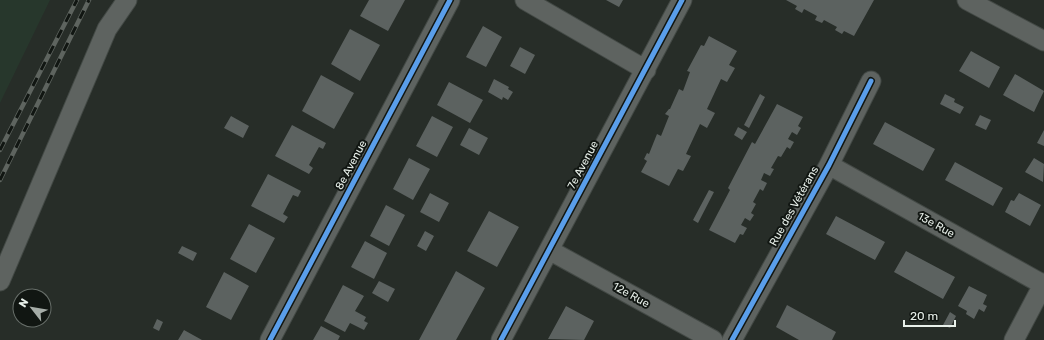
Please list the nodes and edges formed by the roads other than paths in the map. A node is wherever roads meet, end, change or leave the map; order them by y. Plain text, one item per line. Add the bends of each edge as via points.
1 (127, 0) edge
2 (450, 0) edge
3 (525, 0) edge
4 (682, 0) edge
5 (968, 0) edge
6 (1044, 41) edge
7 (646, 70) junction
8 (871, 80) dead end
9 (829, 165) junction
10 (549, 250) junction
11 (0, 281) edge
12 (1044, 284) edge
13 (270, 340) edge
14 (501, 340) edge
15 (713, 340) edge
16 (732, 340) edge
17 (1014, 340) edge

1 - 11 street via 108,29
2 - 13 street, 8e Avenue
3 - 7 street
4 - 7 street, 7e Avenue
5 - 6 street
7 - 10 street, 7e Avenue
8 - 9 street, Rue des Vétérans
9 - 12 street, 13e Rue
9 - 16 street, Rue des Vétérans
10 - 14 street, 7e Avenue
10 - 15 street, 12e Rue
12 - 17 street

